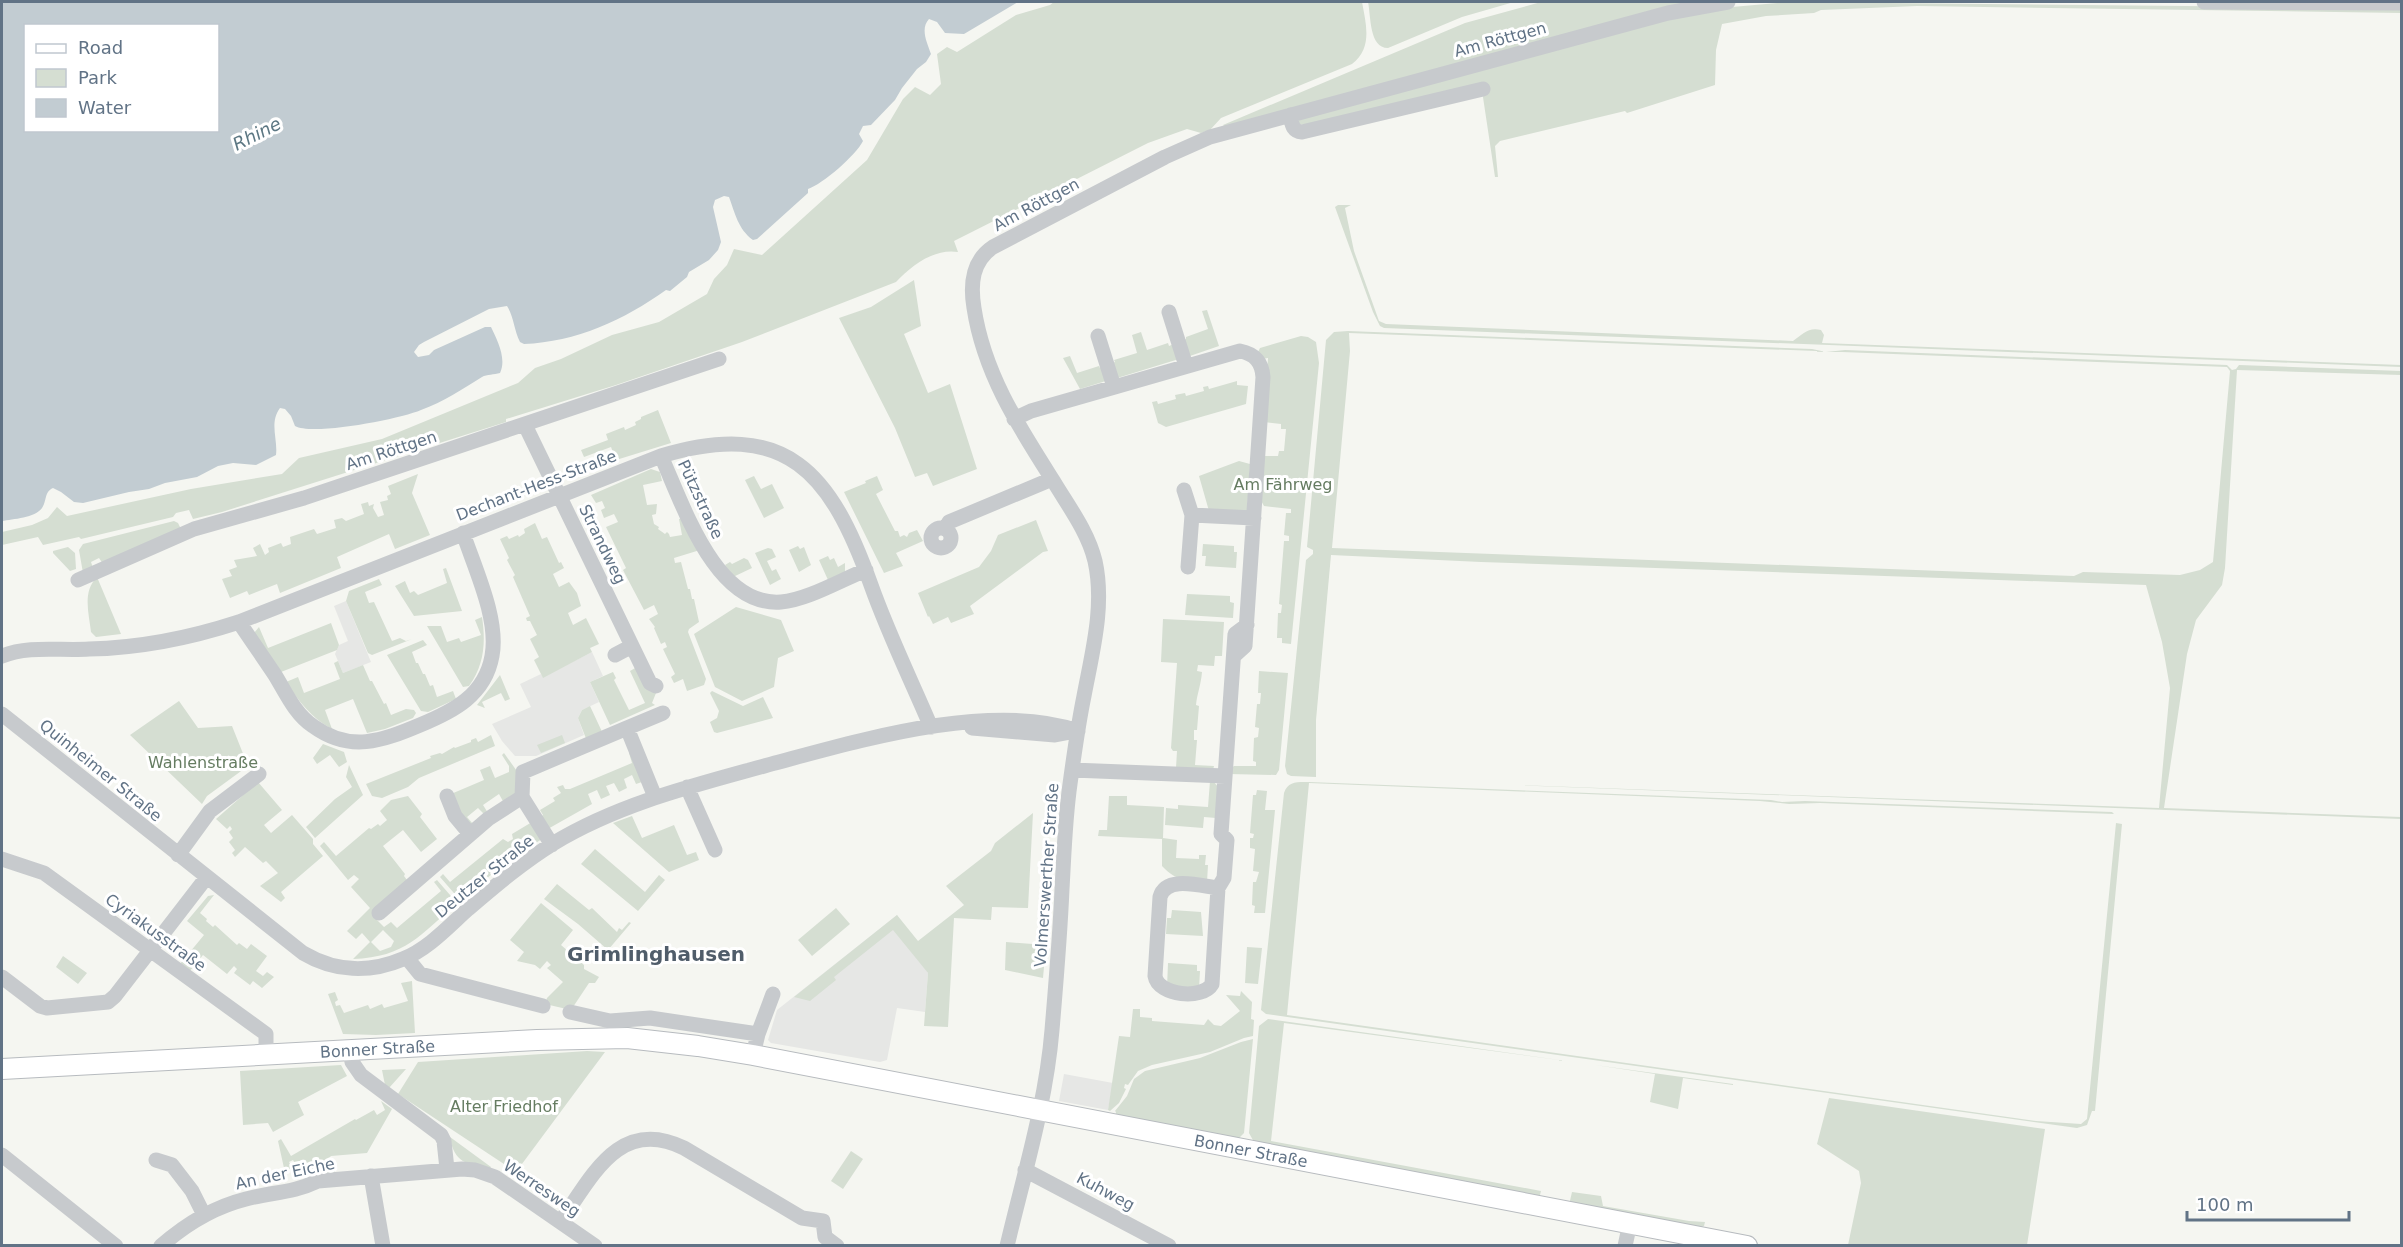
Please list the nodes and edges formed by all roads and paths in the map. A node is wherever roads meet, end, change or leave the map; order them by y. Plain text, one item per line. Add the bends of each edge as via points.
1 (1720, 2) edge
2 (1728, 2) edge
3 (2204, 2) edge
4 (2402, 3) edge
5 (1483, 89) dead end
6 (1290, 115) junction
7 (975, 270) joint
8 (1169, 312) dead end
9 (1098, 336) dead end
10 (719, 359) dead end
11 (1186, 366) junction
12 (1114, 387) junction
13 (1014, 419) junction
14 (525, 425) junction
15 (661, 456) junction
16 (1052, 479) junction
17 (1184, 490) dead end
18 (559, 495) junction
19 (1192, 515) junction
20 (1254, 518) junction
21 (945, 529) dead end
22 (463, 533) junction
23 (1188, 567) dead end
24 (866, 570) junction
25 (78, 580) dead end
26 (239, 622) junction
27 (632, 646) junction
28 (615, 655) dead end
29 (2, 656) edge
30 (656, 687) dead end
31 (663, 713) dead end
32 (2, 714) edge
33 (931, 727) junction
34 (627, 728) junction
35 (1078, 731) junction
36 (1072, 770) junction
37 (259, 774) dead end
38 (1225, 776) junction
39 (687, 787) junction
40 (447, 796) dead end
41 (522, 797) junction
42 (656, 797) junction
43 (470, 834) junction
44 (552, 845) junction
45 (715, 850) dead end
46 (178, 855) junction
47 (2, 858) edge
48 (206, 878) junction
49 (1218, 888) junction
50 (379, 914) dead end
51 (150, 950) junction
52 (407, 958) junction
53 (2, 977) edge
54 (773, 994) dead end
55 (543, 1006) dead end
56 (570, 1012) dead end
57 (758, 1034) junction
58 (350, 1051) junction
59 (753, 1055) junction
60 (266, 1056) junction
61 (2, 1069) edge
62 (1039, 1115) junction
63 (2, 1155) edge
64 (156, 1160) dead end
65 (447, 1169) junction
66 (1025, 1170) junction
67 (371, 1176) junction
68 (204, 1215) junction
69 (560, 1222) junction
70 (1630, 1223) junction
71 (116, 1245) edge
72 (161, 1245) edge
73 (383, 1245) edge
74 (595, 1245) edge
75 (837, 1245) edge
76 (1007, 1245) edge
77 (1170, 1245) edge
78 (1625, 1245) edge
79 (1747, 1245) edge

1 - 2 street, Am Röttgen
1 - 6 street, Am Röttgen
3 - 4 street
5 - 6 street via 1302,132 1293,128
6 - 7 street, Am Röttgen via 1210,137 1165,157 993,247 981,256
7 - 13 street, Volmerswerther Straße via 973,301 980,339 997,388
8 - 11 street
9 - 12 street
10 - 14 street, Am Röttgen
11 - 12 street
11 - 20 street via 1240,351 1251,354 1262,368
12 - 13 street
13 - 16 street, Volmerswerther Straße
14 - 18 street, Strandweg
14 - 25 street, Am Röttgen via 304,498 194,529
15 - 18 street, Dechant-Hess-Straße
15 - 24 street, Dechant-Hess-Straße via 700,445 733,443 764,448 792,460 827,493
15 - 24 street, Pützstraße via 709,559 749,596 770,602 794,600
16 - 21 street via 949,522
16 - 35 street, Volmerswerther Straße via 1089,543 1097,579 1095,637
17 - 19 street
18 - 22 street, Dechant-Hess-Straße
18 - 27 street, Strandweg
19 - 20 street
19 - 23 street
20 - 38 street via 1247,625 1235,634
22 - 26 street, Dechant-Hess-Straße
22 - 26 street via 491,622 490,664 477,690 462,705 388,738 351,742 310,724 289,700
24 - 33 street, Dechant-Hess-Straße
26 - 29 street, Dechant-Hess-Straße via 164,642 88,650 23,650
27 - 28 street
27 - 30 street, Strandweg via 650,683
31 - 34 street
32 - 46 street, Quinheimer Straße
33 - 35 street, Deutzer Straße via 961,724 975,730 1055,735
33 - 39 street, Deutzer Straße
34 - 41 street via 523,772
34 - 42 street
35 - 36 street, Volmerswerther Straße
36 - 38 street
36 - 62 street, Volmerswerther Straße via 1065,822 1052,1031
37 - 46 street via 210,811
38 - 49 street via 1221,834 1227,840 1226,859 1224,878
39 - 42 street, Deutzer Straße
39 - 45 street
40 - 43 street via 455,816
41 - 43 street
41 - 44 street
42 - 44 street, Deutzer Straße via 605,817
43 - 50 street
44 - 52 street, Deutzer Straße
46 - 48 street, Quinheimer Straße
47 - 51 street, Cyriakusstraße via 44,873
48 - 51 street
48 - 52 street, Quinheimer Straße via 315,960 332,966 369,969
49 - 49 street via 1176,884 1162,890 1155,976 1157,985 1164,990 1200,994 1211,987
51 - 53 street via 115,996 100,1005 40,1006
51 - 60 street, Cyriakusstraße via 266,1034
52 - 55 street via 420,974
54 - 57 street
56 - 57 street via 610,1022 650,1018
57 - 59 street
58 - 59 main road, Bonner Straße via 617,1038
58 - 60 main road, Bonner Straße
58 - 65 street via 361,1075 441,1135
59 - 62 main road, Bonner Straße
60 - 61 main road, Bonner Straße
62 - 66 street, Volmerswerther Straße
62 - 70 main road, Bonner Straße
63 - 71 street
64 - 68 street via 172,1165
65 - 67 street, An der Eiche
65 - 69 street, Werresweg via 475,1170 495,1177
66 - 76 street, Volmerswerther Straße
66 - 77 street, Kuhweg
67 - 68 street, An der Eiche via 318,1181 300,1190 246,1198
67 - 73 street
68 - 72 street, An der Eiche
69 - 74 street, Werresweg
69 - 75 street via 608,1155 625,1144 653,1139 684,1148 802,1218 823,1221 825,1238
70 - 78 street
70 - 79 main road, Bonner Straße

